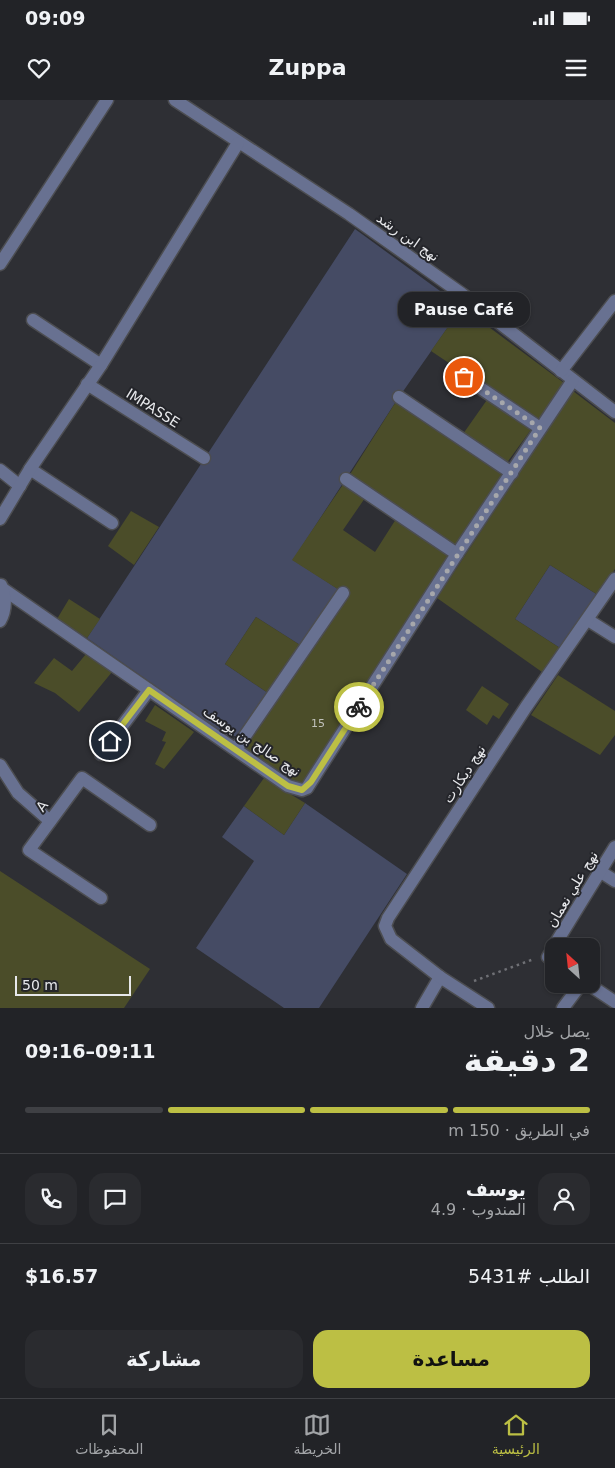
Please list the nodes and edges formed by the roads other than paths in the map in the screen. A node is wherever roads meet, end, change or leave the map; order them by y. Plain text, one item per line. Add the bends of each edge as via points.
1 (107, 100) edge
2 (175, 100) edge
3 (190, 104) edge
4 (238, 143) junction
5 (0, 264) edge
6 (615, 301) edge
7 (33, 320) dead end
8 (101, 365) junction
9 (561, 371) junction
10 (464, 377) dead end
11 (573, 380) junction
12 (87, 384) junction
13 (399, 397) dead end
14 (615, 412) edge
15 (540, 428) junction
16 (204, 458) dead end
17 (30, 469) junction
18 (0, 470) edge
19 (512, 473) junction
20 (346, 479) dead end
21 (20, 486) junction
22 (0, 519) edge
23 (112, 523) dead end
24 (457, 554) junction
25 (615, 579) edge
26 (1, 586) edge
27 (343, 593) dead end
28 (588, 620) junction
29 (0, 621) edge
30 (615, 637) edge
31 (149, 690) junction
32 (236, 749) junction
33 (101, 754) dead end
34 (0, 765) edge
35 (50, 821) junction
36 (150, 824) dead end
37 (615, 847) edge
38 (601, 872) junction
39 (615, 881) edge
40 (101, 898) dead end
41 (561, 938) edge
42 (440, 977) junction
43 (600, 992) edge
44 (575, 993) edge
45 (615, 1002) edge
46 (422, 1008) edge
47 (488, 1008) edge
48 (564, 1008) edge

1 - 5 street
2 - 3 street, نهج ابن رشد
3 - 4 street, نهج ابن رشد
4 - 8 street
4 - 9 street, نهج ابن رشد via 349,214 462,294
6 - 9 street
7 - 8 street
8 - 12 street
9 - 11 street, نهج ابن رشد
10 - 15 street
11 - 14 street, نهج ابن رشد
11 - 15 street, نهج صالح بن يوسف
12 - 16 street, IMPASSE
12 - 17 street
13 - 19 street
15 - 19 street, نهج صالح بن يوسف
17 - 21 street
17 - 23 street
18 - 21 street
19 - 24 street, نهج صالح بن يوسف
20 - 24 street
21 - 22 street
24 - 32 street, نهج صالح بن يوسف via 307,788 296,790 288,786
25 - 28 street, نهج ديكارت
26 - 29 street via 5,613
26 - 31 street, نهج صالح بن يوسف
27 - 32 street
28 - 30 street
28 - 42 street, نهج ديكارت via 526,707 388,918 385,926 391,939
31 - 32 street, نهج صالح بن يوسف
31 - 33 street
34 - 35 street via 18,793
35 - 36 street, A via 82,778
35 - 40 street, A via 29,850
37 - 38 street, نهج علي نعمان
38 - 39 street
38 - 41 street, نهج علي نعمان
42 - 46 street
42 - 47 street, نهج ديكارت
43 - 45 street
44 - 48 street

